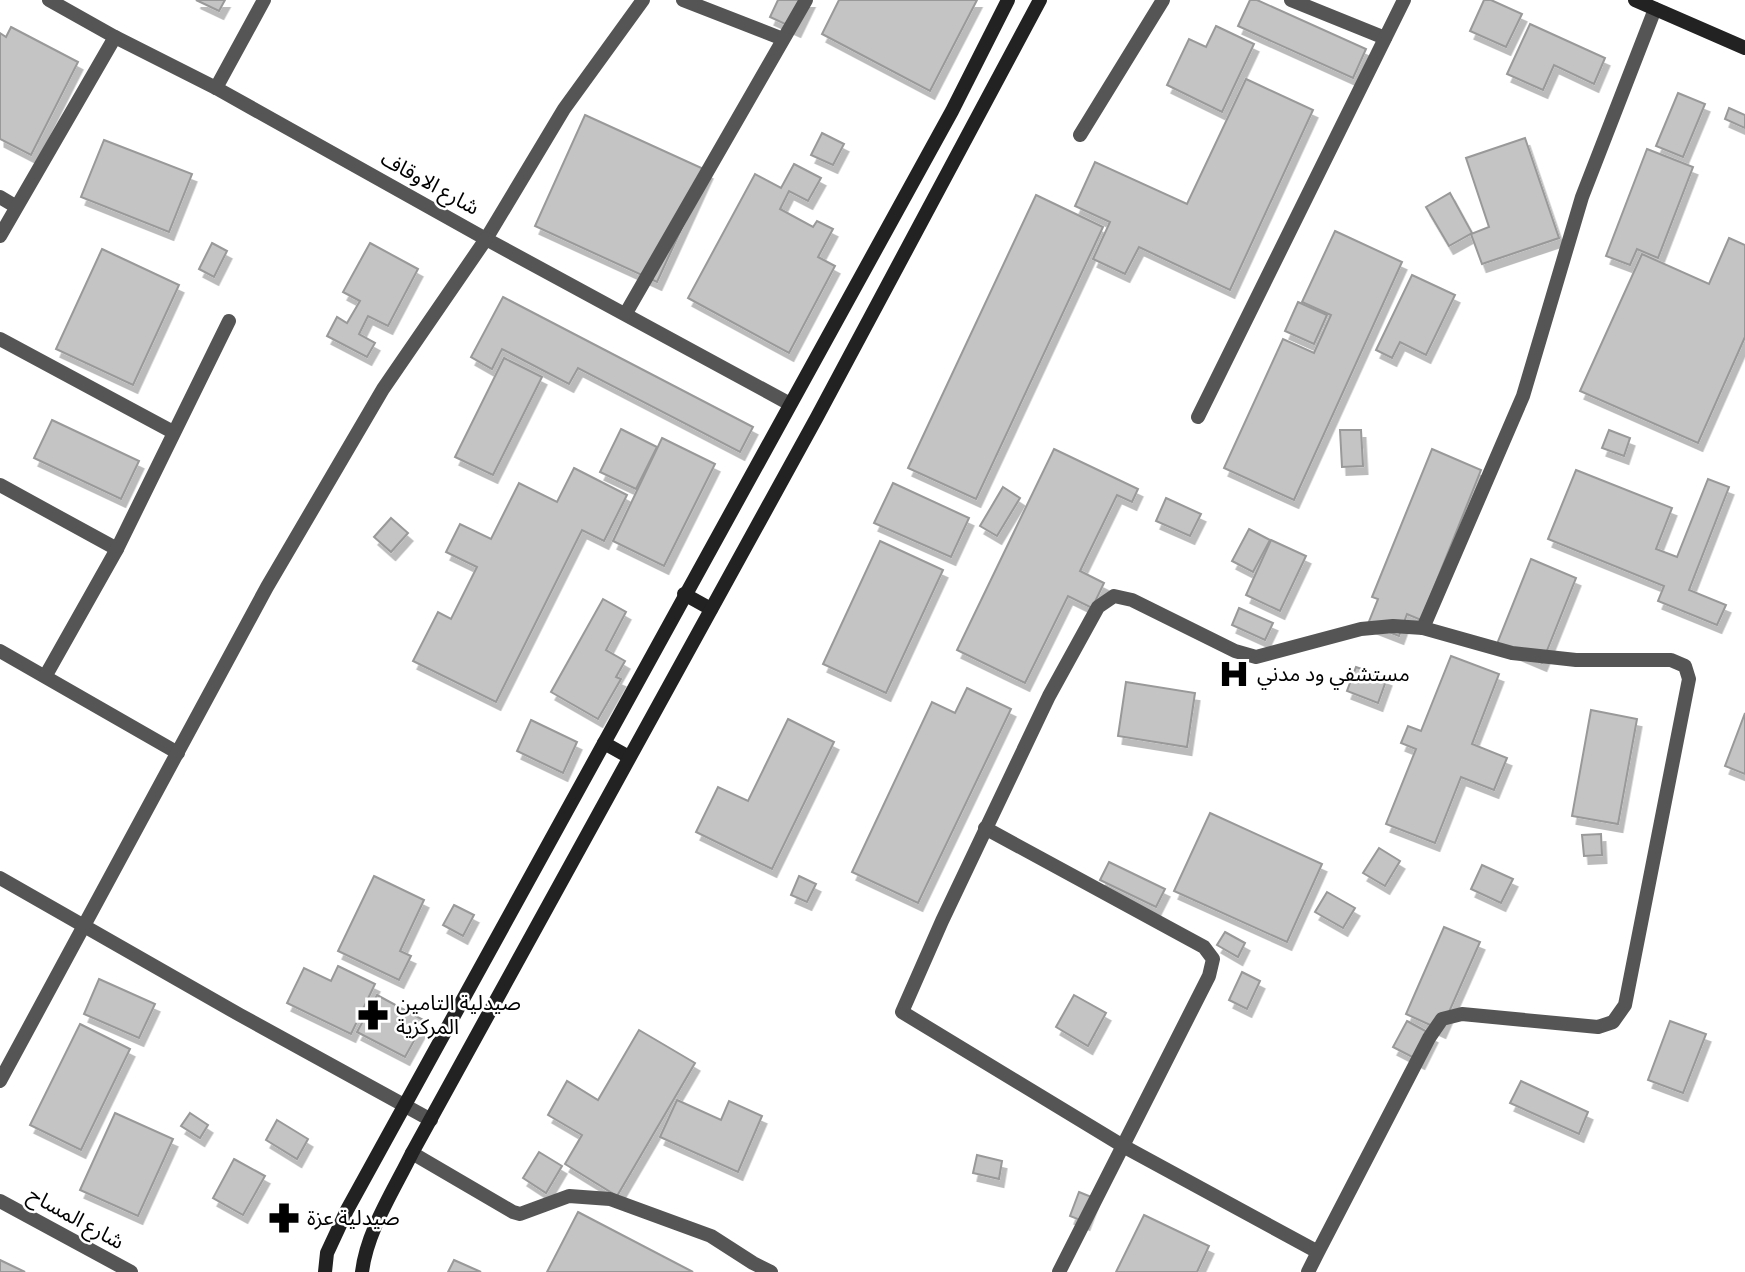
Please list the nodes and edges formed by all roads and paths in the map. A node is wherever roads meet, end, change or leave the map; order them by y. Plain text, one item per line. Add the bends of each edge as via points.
1 (49, 0) edge
2 (264, 0) edge
3 (643, 0) edge
4 (682, 0) edge
5 (806, 0) edge
6 (1008, 0) edge
7 (1040, 0) edge
8 (1163, 0) edge
9 (1291, 0) edge
10 (1404, 0) edge
11 (1634, 0) edge
12 (1655, 9) junction
13 (114, 37) junction
14 (1385, 38) junction
15 (783, 39) junction
16 (1745, 48) edge
17 (216, 88) junction
18 (1080, 135) dead end
19 (0, 197) edge
20 (15, 206) junction
21 (0, 236) edge
22 (486, 239) junction
23 (626, 313) junction
24 (229, 321) dead end
25 (0, 339) edge
26 (790, 404) junction
27 (1198, 417) dead end
28 (173, 432) junction
29 (0, 485) edge
30 (117, 549) junction
31 (684, 594) junction
32 (711, 609) junction
33 (1423, 628) junction
34 (0, 651) edge
35 (46, 675) junction
36 (604, 743) junction
37 (178, 753) junction
38 (629, 757) junction
39 (985, 828) junction
40 (0, 878) edge
41 (85, 925) junction
42 (0, 1082) edge
43 (404, 1105) junction
44 (430, 1120) junction
45 (1123, 1146) junction
46 (412, 1153) junction
47 (0, 1201) edge
48 (1318, 1252) junction
49 (131, 1272) edge
50 (325, 1272) edge
51 (362, 1272) edge
52 (771, 1272) edge
53 (1059, 1272) edge
54 (1308, 1272) edge

1 - 13 street, شارع الاوقاف
2 - 17 street
3 - 22 street via 564,109
4 - 15 street
5 - 15 street
6 - 26 main road
7 - 32 main road
8 - 18 street
9 - 14 street
10 - 14 street
11 - 12 main road
12 - 16 main road
12 - 33 street via 1582,197 1523,396
13 - 17 street, شارع الاوقاف
13 - 20 street
14 - 27 street
15 - 23 street
17 - 22 street, شارع الاوقاف
19 - 20 street
20 - 21 street
22 - 23 street, شارع الاوقاف
22 - 37 street via 383,389 267,587
23 - 26 street, شارع الاوقاف
24 - 28 street
25 - 28 street
26 - 31 main road
28 - 30 street
29 - 30 street
30 - 35 street
31 - 32 main road
31 - 36 main road
32 - 38 main road
33 - 39 street via 1361,629 1256,657 1114,596 1098,607
33 - 48 street via 1512,653 1576,660 1671,660 1685,666 1689,679 1625,1004 1613,1022 1598,1027 1462,1014 1442,1019
34 - 35 street
35 - 37 street
36 - 38 main road
36 - 43 main road
37 - 41 street
38 - 44 main road
39 - 45 street via 902,1012
39 - 45 street via 1204,947 1213,959 1209,976
40 - 41 street
41 - 42 street
41 - 43 street
43 - 44 street
43 - 50 main road via 347,1210 327,1253
44 - 46 main road
45 - 48 street
45 - 53 street
46 - 51 main road via 377,1225
46 - 52 street via 513,1212 520,1214 569,1196 610,1199 711,1236
47 - 49 street, شارع المساح
48 - 54 street

